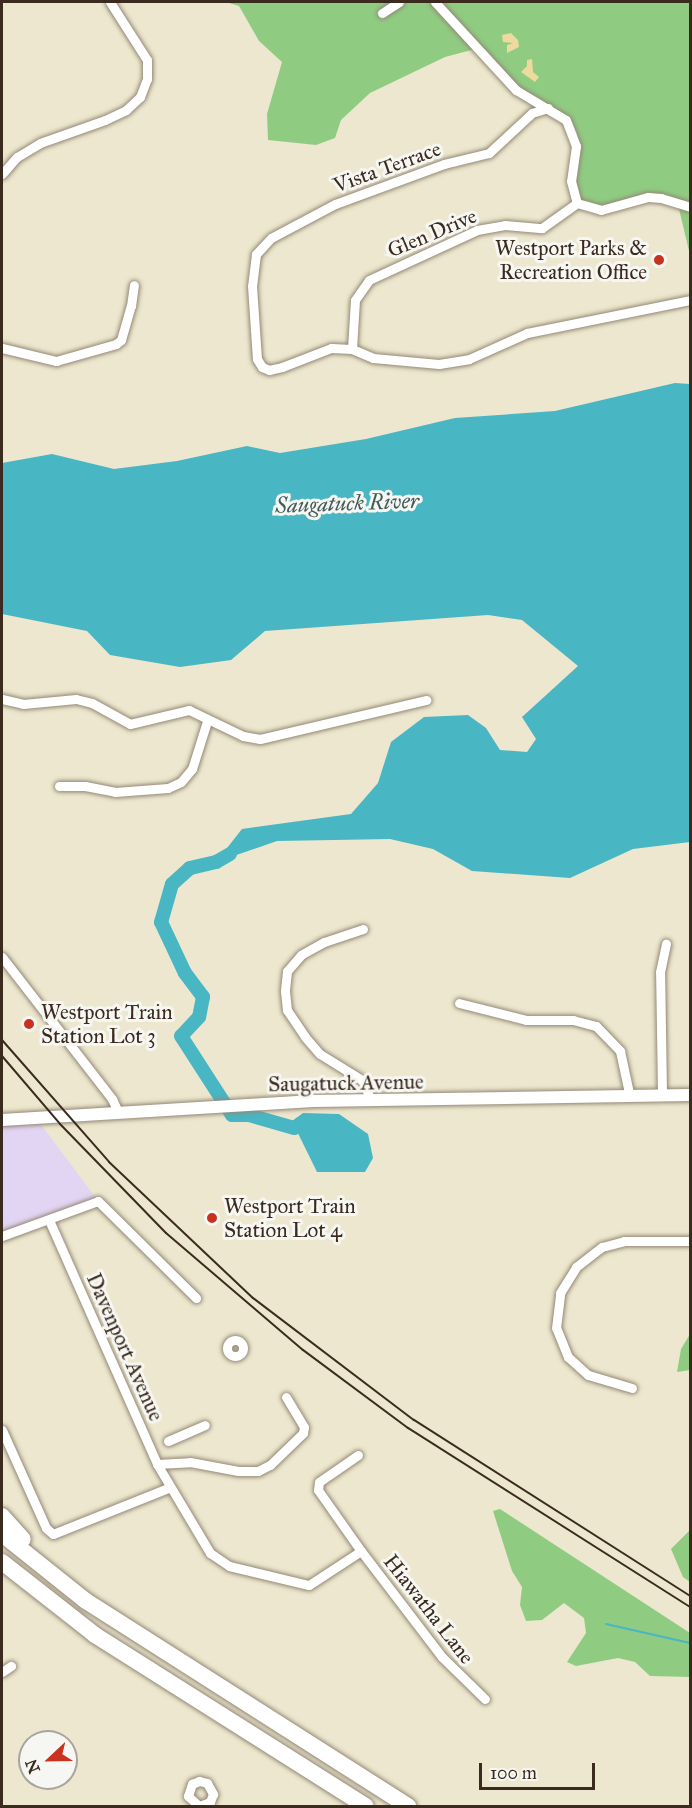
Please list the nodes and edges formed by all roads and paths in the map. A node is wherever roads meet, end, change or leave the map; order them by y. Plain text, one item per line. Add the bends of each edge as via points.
1 (110, 2) edge
2 (399, 2) edge
3 (435, 2) edge
4 (382, 13) dead end
5 (522, 94) junction
6 (548, 108) junction
7 (523, 121) junction
8 (2, 174) edge
9 (577, 203) junction
10 (690, 207) edge
11 (134, 285) dead end
12 (690, 300) edge
13 (2, 348) edge
14 (352, 349) junction
15 (2, 699) edge
16 (426, 700) dead end
17 (207, 720) junction
18 (59, 786) dead end
19 (363, 929) dead end
20 (666, 944) dead end
21 (2, 957) edge
22 (459, 1004) dead end
23 (629, 1093) junction
24 (662, 1093) junction
25 (690, 1095) edge
26 (371, 1100) junction
27 (118, 1113) junction
28 (2, 1120) edge
29 (49, 1220) junction
30 (2, 1236) edge
31 (690, 1241) edge
32 (196, 1298) dead end
33 (632, 1388) dead end
34 (286, 1397) dead end
35 (205, 1425) dead end
36 (2, 1430) edge
37 (168, 1441) dead end
38 (358, 1455) dead end
39 (157, 1464) junction
40 (168, 1488) junction
41 (2, 1516) edge
42 (2, 1534) edge
43 (360, 1551) junction
44 (3, 1564) edge
45 (109, 1616) junction
46 (11, 1666) dead end
47 (2, 1672) edge
48 (485, 1699) dead end
49 (364, 1806) edge
50 (408, 1806) edge

1 - 8 street via 147,60 147,79 140,97 126,110 105,120 40,143 17,157
2 - 4 street
3 - 5 street
5 - 6 street
5 - 7 street via 527,105
6 - 7 street, Vista Terrace
6 - 9 street via 566,120 572,131 576,146 571,181
7 - 14 street, Vista Terrace via 489,153 444,164 335,204 271,238 260,248 254,261 252,286 257,359 262,367 282,367 331,348
9 - 10 street via 601,210 655,197
9 - 14 street, Glen Drive via 542,228 505,225 477,230 369,280 355,300
11 - 13 street via 124,329 116,344 56,361
12 - 14 street via 520,335 469,358 439,364 373,358
15 - 17 street via 23,704 76,699 92,703 130,724 189,710
16 - 17 street via 260,739
17 - 18 street via 192,769 181,782 168,788 115,792
19 - 26 street via 324,942 301,955 287,971 285,991 287,1010 305,1037 320,1054 362,1080
20 - 24 street via 660,972
21 - 27 street via 112,1099
22 - 23 street via 525,1020 573,1020 596,1026 620,1050
23 - 24 main road, Saugatuck Avenue
23 - 26 main road, Saugatuck Avenue via 515,1100
24 - 25 main road, Saugatuck Avenue
26 - 27 main road, Saugatuck Avenue
27 - 28 main road, Saugatuck Avenue
29 - 30 street
29 - 32 street via 98,1201
29 - 39 street, Davenport Avenue
31 - 33 street via 630,1241 602,1247 576,1267 560,1293 556,1328 568,1357 588,1375
34 - 39 street via 304,1427 303,1433 270,1465 238,1472 190,1462
35 - 37 street
36 - 40 street via 46,1528 53,1534
38 - 43 street via 319,1482 318,1490
39 - 40 street, Davenport Avenue
40 - 43 street, Hiawatha Lane via 210,1553 229,1566 309,1585
41 - 45 highway
42 - 45 highway
43 - 48 street, Hiawatha Lane via 442,1657
44 - 49 highway via 95,1635
45 - 50 highway
46 - 47 street

